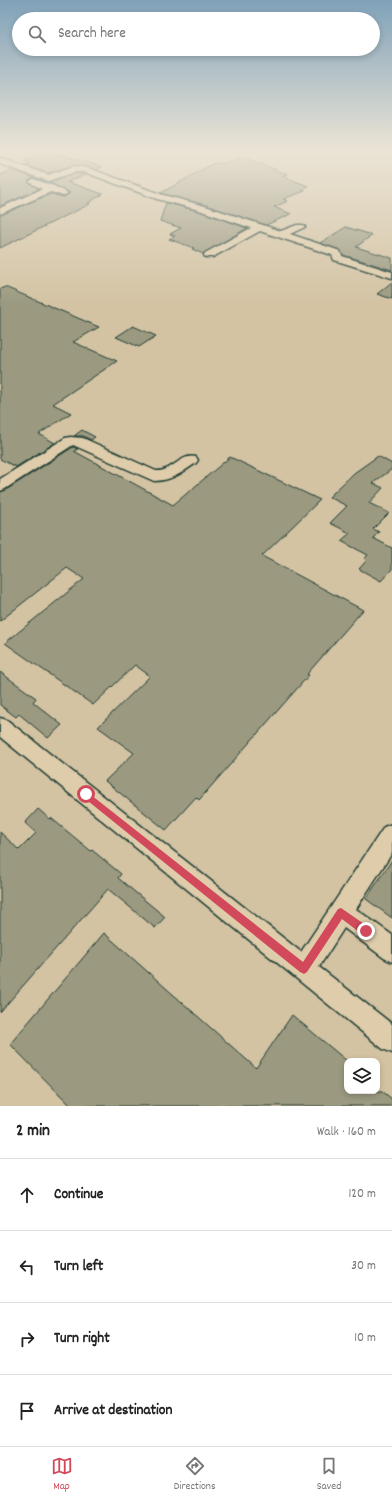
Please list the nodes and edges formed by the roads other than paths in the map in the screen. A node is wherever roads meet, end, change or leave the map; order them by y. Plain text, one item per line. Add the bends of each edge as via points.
1 (23, 201) edge
2 (175, 201) edge
3 (0, 211) edge
4 (300, 227) dead end
5 (258, 228) junction
6 (280, 235) junction
7 (209, 255) dead end
8 (392, 275) edge
9 (191, 460) dead end
10 (0, 486) edge
11 (0, 726) edge
12 (392, 834) edge
13 (341, 912) junction
14 (392, 950) edge
15 (304, 969) junction
16 (392, 1040) edge

1 - 3 street
2 - 5 street
4 - 6 street
5 - 6 street
5 - 7 street
6 - 8 street via 336,254 338,258
9 - 10 street via 168,475 154,476 78,441 70,441
11 - 15 street
12 - 13 street
13 - 14 street
13 - 15 street
15 - 16 street

